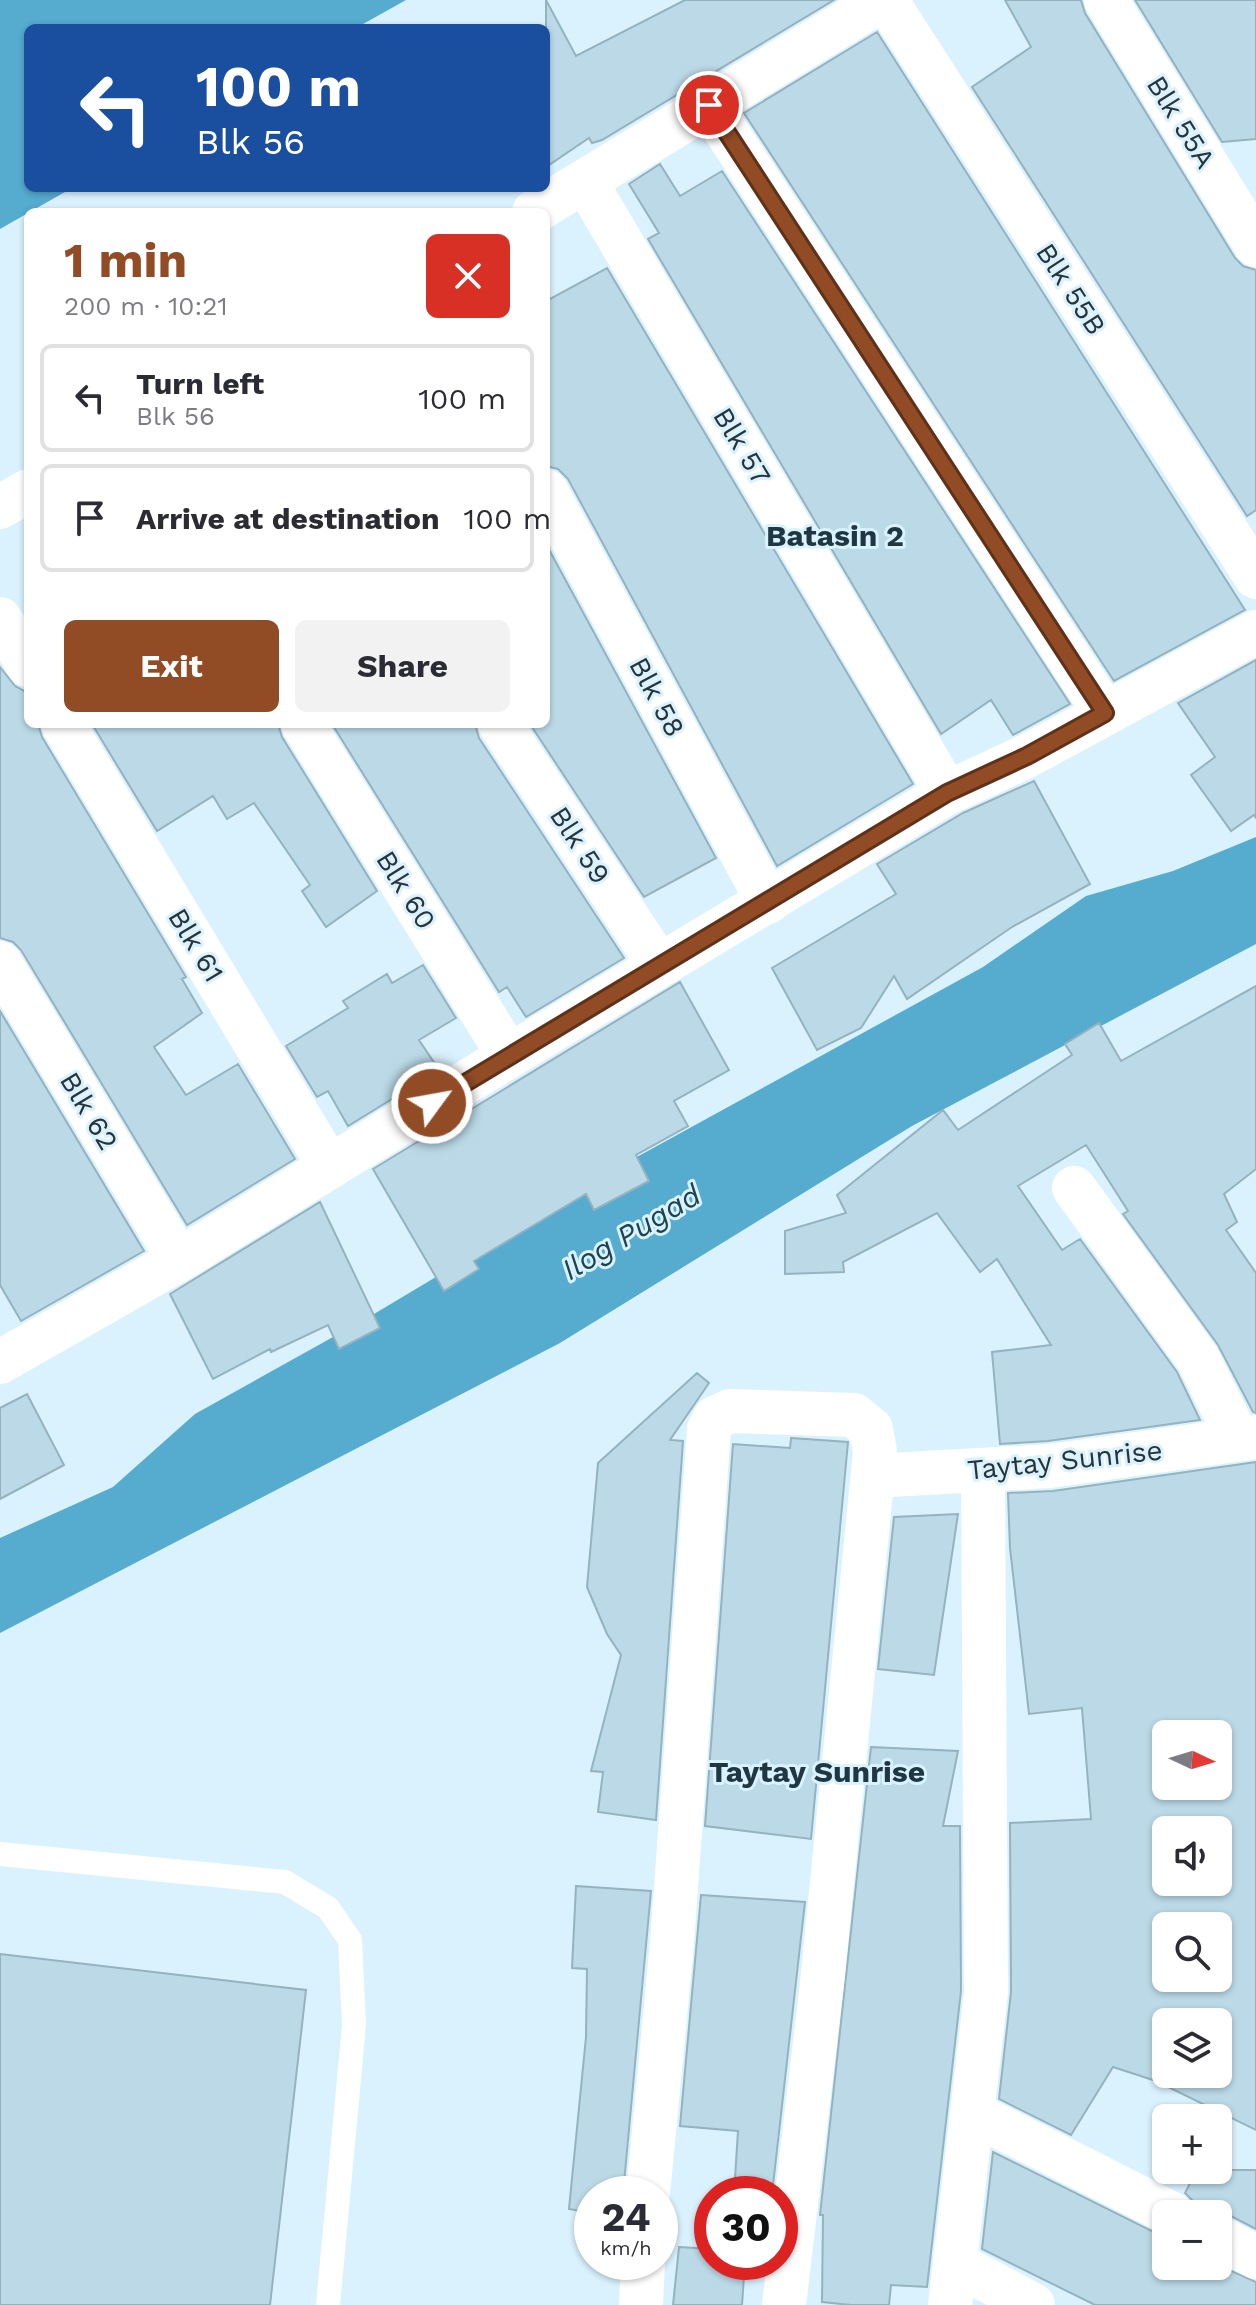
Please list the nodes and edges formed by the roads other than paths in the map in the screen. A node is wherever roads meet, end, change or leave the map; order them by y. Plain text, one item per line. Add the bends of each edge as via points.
1 (884, 0) edge
2 (1106, 0) edge
3 (709, 105) junction
4 (585, 181) junction
5 (541, 208) edge
6 (1256, 245) edge
7 (24, 493) edge
8 (550, 498) edge
9 (0, 507) edge
10 (1256, 577) edge
11 (0, 619) edge
12 (1256, 632) edge
13 (24, 658) edge
14 (1105, 713) junction
15 (65, 728) edge
16 (305, 728) edge
17 (503, 728) edge
18 (947, 793) junction
19 (768, 902) junction
20 (0, 963) edge
21 (659, 965) junction
22 (509, 1056) junction
23 (329, 1166) junction
24 (1074, 1188) dead end
25 (179, 1260) junction
26 (5, 1348) edge
27 (1247, 1438) edge
28 (983, 1471) junction
29 (873, 1476) junction
30 (0, 1854) edge
31 (974, 2114) junction
32 (650, 2176) edge
33 (1152, 2204) edge
34 (1232, 2244) edge
35 (1256, 2257) edge
36 (642, 2280) edge
37 (952, 2284) edge
38 (328, 2305) edge
39 (641, 2305) edge
40 (784, 2305) edge
41 (1033, 2305) edge

1 - 3 street
1 - 10 street, Blk 55B
2 - 6 street, Blk 55A
3 - 4 street
3 - 14 street
4 - 5 street
4 - 18 street, Blk 57
7 - 9 street
8 - 19 street, Blk 58
11 - 13 street
12 - 14 street
14 - 18 street
15 - 23 street, Blk 61
16 - 22 street, Blk 60
17 - 21 street, Blk 59
18 - 19 street
19 - 21 street
20 - 25 street, Blk 62
21 - 22 street
22 - 23 street
23 - 25 street
24 - 27 street via 1198,1359
25 - 26 street
27 - 28 street, Taytay Sunrise
28 - 29 street, Taytay Sunrise
28 - 31 street via 986,1992
29 - 32 street via 871,1429 854,1415 730,1411 715,1418 709,1429
29 - 40 street
30 - 38 lane via 285,1882 328,1908 350,1940 354,2025
31 - 33 street
31 - 37 street
34 - 35 street
36 - 39 street
37 - 41 street

